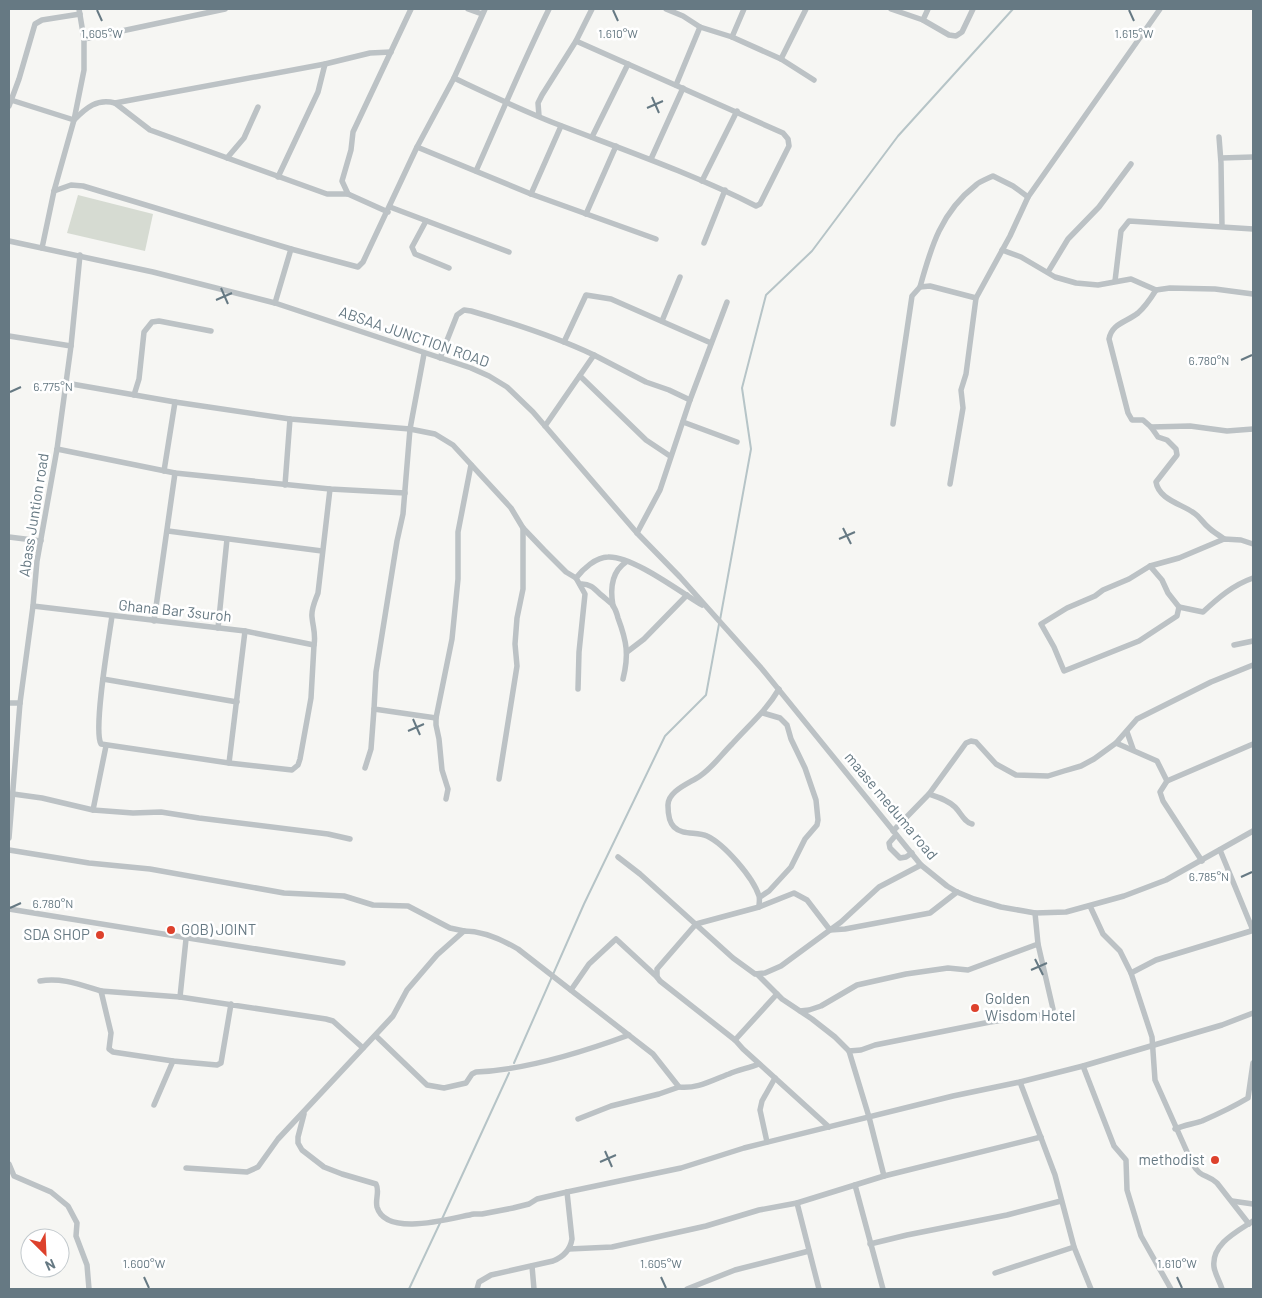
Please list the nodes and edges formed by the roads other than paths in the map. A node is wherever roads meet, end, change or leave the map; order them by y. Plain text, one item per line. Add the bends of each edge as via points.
1 (224, 9) edge
2 (411, 9) edge
3 (468, 9) edge
4 (549, 9) edge
5 (592, 9) edge
6 (666, 9) edge
7 (684, 9) edge
8 (744, 9) edge
9 (806, 9) edge
10 (891, 9) edge
11 (928, 9) edge
12 (973, 9) edge
13 (1160, 9) edge
14 (215, 10) edge
15 (484, 11) edge
16 (79, 12) edge
17 (682, 16) junction
18 (923, 20) junction
19 (700, 27) junction
20 (732, 37) junction
21 (84, 39) junction
22 (576, 41) junction
23 (391, 52) junction
24 (781, 59) junction
25 (325, 64) junction
26 (628, 64) junction
27 (454, 78) junction
28 (814, 80) dead end
29 (676, 85) junction
30 (683, 88) junction
31 (10, 103) edge
32 (115, 103) junction
33 (507, 103) junction
34 (258, 107) dead end
35 (737, 112) junction
36 (538, 116) junction
37 (74, 120) junction
38 (561, 126) junction
39 (592, 137) junction
40 (1219, 137) dead end
41 (616, 146) junction
42 (416, 147) junction
43 (1253, 157) edge
44 (227, 158) junction
45 (1221, 158) junction
46 (651, 159) junction
47 (1131, 164) dead end
48 (476, 172) junction
49 (278, 177) junction
50 (702, 181) junction
51 (724, 190) junction
52 (54, 191) junction
53 (348, 194) junction
54 (531, 194) junction
55 (1028, 197) junction
56 (389, 210) junction
57 (586, 214) junction
58 (426, 221) junction
59 (1222, 226) junction
60 (1253, 229) edge
61 (656, 239) dead end
62 (9, 241) edge
63 (704, 243) dead end
64 (42, 248) junction
65 (290, 249) junction
66 (1002, 250) junction
67 (509, 252) dead end
68 (80, 255) junction
69 (449, 268) dead end
70 (1048, 272) junction
71 (680, 278) dead end
72 (1115, 281) junction
73 (920, 287) junction
74 (1156, 290) junction
75 (1253, 294) edge
76 (976, 298) junction
77 (727, 302) dead end
78 (275, 303) junction
79 (662, 321) junction
80 (211, 331) dead end
81 (9, 336) edge
82 (564, 342) junction
83 (711, 343) junction
84 (71, 346) junction
85 (424, 354) junction
86 (594, 355) junction
87 (440, 358) junction
88 (580, 376) junction
89 (66, 383) junction
90 (134, 395) junction
91 (690, 400) junction
92 (175, 402) junction
93 (290, 419) junction
94 (683, 422) junction
95 (893, 424) dead end
96 (544, 426) junction
97 (1151, 426) junction
98 (410, 429) junction
99 (1253, 429) edge
100 (737, 442) dead end
101 (58, 449) junction
102 (670, 456) junction
103 (471, 465) junction
104 (164, 471) junction
105 (175, 473) junction
106 (950, 484) dead end
107 (285, 485) junction
108 (330, 489) junction
109 (405, 493) junction
110 (524, 528) junction
111 (168, 531) junction
112 (637, 533) junction
113 (9, 537) edge
114 (1224, 539) junction
115 (227, 540) junction
116 (41, 541) junction
117 (1253, 544) edge
118 (322, 551) junction
119 (626, 562) junction
120 (1150, 566) junction
121 (576, 578) junction
122 (1253, 578) edge
123 (580, 584) junction
124 (687, 596) junction
125 (33, 606) junction
126 (613, 606) junction
127 (1179, 607) junction
128 (707, 608) junction
129 (112, 616) junction
130 (154, 621) junction
131 (722, 625) joint
132 (218, 628) junction
133 (245, 631) junction
134 (1253, 641) edge
135 (1234, 645) dead end
136 (314, 646) junction
137 (627, 652) junction
138 (1253, 665) edge
139 (103, 679) junction
140 (623, 679) dead end
141 (779, 688) junction
142 (578, 689) dead end
143 (237, 702) junction
144 (9, 703) edge
145 (20, 703) junction
146 (374, 709) junction
147 (762, 713) junction
148 (436, 718) junction
149 (1127, 732) junction
150 (1116, 742) junction
151 (1253, 744) edge
152 (106, 746) junction
153 (1133, 749) junction
154 (229, 763) junction
155 (365, 768) dead end
156 (499, 779) dead end
157 (1166, 781) junction
158 (13, 794) junction
159 (929, 794) junction
160 (446, 799) dead end
161 (93, 810) junction
162 (972, 824) dead end
163 (1253, 831) edge
164 (895, 833) junction
165 (9, 834) edge
166 (350, 839) dead end
167 (9, 850) edge
168 (1220, 850) junction
169 (912, 853) junction
170 (618, 857) dead end
171 (1202, 860) junction
172 (921, 865) junction
173 (957, 892) junction
174 (760, 897) junction
175 (1090, 906) junction
176 (759, 907) junction
177 (10, 910) edge
178 (1035, 913) junction
179 (696, 924) junction
180 (1252, 929) edge
181 (830, 930) junction
182 (464, 931) junction
183 (186, 939) junction
184 (1038, 944) junction
185 (343, 963) dead end
186 (1131, 973) junction
187 (757, 974) junction
188 (657, 977) junction
189 (40, 981) dead end
190 (571, 990) junction
191 (102, 991) junction
192 (777, 994) junction
193 (180, 997) junction
194 (231, 1004) junction
195 (800, 1011) junction
196 (1253, 1013) edge
197 (376, 1036) junction
198 (629, 1036) junction
199 (735, 1040) junction
200 (1152, 1046) junction
201 (363, 1048) junction
202 (849, 1051) junction
203 (173, 1061) junction
204 (1253, 1063) edge
205 (759, 1064) junction
206 (1083, 1066) junction
207 (775, 1078) junction
208 (1020, 1082) junction
209 (679, 1087) junction
210 (1250, 1097) edge
211 (154, 1105) dead end
212 (305, 1112) junction
213 (869, 1117) junction
214 (578, 1119) dead end
215 (829, 1127) junction
216 (1175, 1129) junction
217 (1041, 1136) junction
218 (767, 1142) junction
219 (9, 1164) edge
220 (186, 1168) dead end
221 (884, 1176) junction
222 (855, 1184) junction
223 (567, 1192) junction
224 (1061, 1200) junction
225 (1232, 1201) junction
226 (797, 1203) junction
227 (1253, 1204) edge
228 (1251, 1222) edge
229 (870, 1244) junction
230 (1074, 1247) junction
231 (569, 1249) junction
232 (809, 1250) junction
233 (532, 1266) junction
234 (995, 1273) dead end
235 (89, 1289) edge
236 (478, 1289) edge
237 (534, 1289) edge
238 (687, 1289) edge
239 (819, 1289) edge
240 (883, 1289) edge
241 (1091, 1289) edge
242 (1171, 1289) edge
243 (1222, 1289) edge

1 - 14 street
2 - 23 street
3 - 15 street
4 - 33 street via 514,81
5 - 22 street
6 - 17 street
7 - 17 street
8 - 20 street
9 - 24 street
10 - 18 street
11 - 18 street
12 - 18 street via 962,32 956,36 948,35
13 - 55 street
14 - 21 street
15 - 27 street
16 - 21 street
16 - 31 street via 35,24
17 - 19 street
19 - 20 street
19 - 29 street
20 - 24 street
21 - 37 street via 84,70
22 - 26 street
22 - 36 street via 542,95
23 - 25 street via 370,53
23 - 53 street via 353,132 342,181
24 - 28 street
25 - 32 street
25 - 49 street via 318,92
26 - 29 street
26 - 39 street
27 - 33 street
27 - 42 street
29 - 30 street
30 - 35 street
30 - 46 street
31 - 37 street
32 - 37 street via 96,103
32 - 44 street via 150,130
33 - 36 street
33 - 48 street
34 - 44 street via 244,138
35 - 50 street
35 - 51 street via 783,133 789,146 758,205
36 - 38 street
37 - 52 street
38 - 39 street
38 - 54 street
39 - 41 street
40 - 45 street
41 - 46 street
41 - 57 street
42 - 48 street
42 - 56 street
43 - 45 street
44 - 49 street
45 - 59 street
46 - 50 street
47 - 70 street via 1099,207 1068,239
48 - 54 street
49 - 53 street via 327,194
50 - 51 street
51 - 63 street
52 - 64 street
52 - 65 street via 71,185 83,186
53 - 56 street
54 - 57 street
55 - 66 street
55 - 73 street via 993,176 977,184 946,218 932,246
56 - 58 street
56 - 65 street via 358,267
57 - 61 street
58 - 67 street
58 - 69 street via 413,250 415,254
59 - 60 street
59 - 72 street via 1129,221 1121,231
62 - 64 street, ABSAA JUNCTION ROAD
64 - 68 street, ABSAA JUNCTION ROAD
65 - 78 street
66 - 70 street
66 - 76 street
68 - 78 street, ABSAA JUNCTION ROAD
68 - 84 street, Abass Juntion road
70 - 72 street via 1076,283 1098,285
71 - 79 street
72 - 74 street via 1135,280
73 - 76 street via 930,286
73 - 95 street via 912,296
74 - 75 street via 1215,289
74 - 97 street via 1138,314 1115,327 1109,339 1130,419 1143,420
76 - 106 street
77 - 83 street
78 - 85 street, ABSAA JUNCTION ROAD
79 - 82 street via 611,299 586,295
79 - 83 street
80 - 90 street via 152,322 144,332
81 - 84 street
82 - 86 street
82 - 87 street via 464,310 457,315
83 - 91 street
84 - 89 street, Abass Juntion road
85 - 87 street, ABSAA JUNCTION ROAD
85 - 98 street
86 - 88 street
86 - 91 street
87 - 96 street, ABSAA JUNCTION ROAD via 500,382
88 - 96 street
88 - 102 street via 646,440
89 - 90 street
89 - 101 street, Abass Juntion road
90 - 92 street
91 - 94 street
92 - 93 street
92 - 104 street
93 - 98 street
93 - 107 street
94 - 100 street
94 - 102 street
96 - 112 street, ABSAA JUNCTION ROAD
97 - 99 street
97 - 114 street via 1177,452 1156,482 1157,488 1177,505 1195,513
98 - 103 street via 435,434 453,445
98 - 109 street
101 - 104 street
101 - 116 street, Abass Juntion road
102 - 112 street via 660,490
103 - 110 street via 511,508
103 - 148 street via 459,520 452,639
104 - 105 street
105 - 107 street
105 - 111 street
107 - 108 street
108 - 109 street
108 - 118 street
109 - 146 street via 376,672
110 - 121 street via 566,572
110 - 156 street via 523,588 515,644 516,674
111 - 115 street
111 - 130 street
112 - 128 street, ABSAA JUNCTION ROAD
113 - 116 street
114 - 117 street
114 - 120 street
115 - 118 street
115 - 132 street
116 - 125 street, Abass Juntion road
118 - 136 street via 318,593 312,610
119 - 121 street via 608,557 598,560
119 - 124 street
119 - 126 street via 615,572
120 - 127 street
120 - 127 street via 1040,624 1064,671 1139,641 1177,616
121 - 123 street
122 - 127 street via 1222,595 1202,612
123 - 126 street via 592,586
123 - 142 street via 585,594
124 - 128 street
124 - 137 street
125 - 129 street, Ghana Bar 3suroh
125 - 145 street, Abass Juntion road
126 - 137 street via 625,634
128 - 131 street, ABSAA JUNCTION ROAD
129 - 130 street, Ghana Bar 3suroh
129 - 139 street
130 - 132 street, Ghana Bar 3suroh
131 - 141 street, maase meduma road
132 - 133 street, Ghana Bar 3suroh
133 - 136 street, Ghana Bar 3suroh
133 - 143 street
134 - 135 street
136 - 154 street via 311,698 298,765 292,770
137 - 140 street
138 - 149 street via 1137,719
139 - 143 street
139 - 152 street via 99,741
141 - 147 street
141 - 164 street, maase meduma road
143 - 154 street
144 - 145 street
145 - 158 street, Abass Juntion road
146 - 148 street
146 - 155 street via 371,749
147 - 174 street via 780,718 787,725 816,800 818,820 791,867
147 - 174 street via 714,765 682,787 668,802 672,826 715,841 743,870
148 - 160 street via 442,770 448,789
149 - 150 street
149 - 153 street
150 - 153 street
150 - 159 street via 1081,766 1048,776 1016,775 996,764 976,742 971,741 966,743
151 - 157 street
152 - 154 street
152 - 161 street
153 - 157 street via 1157,761
157 - 171 street via 1160,792 1163,801
158 - 161 street
158 - 165 street, Abass Juntion road
159 - 162 street via 954,806 967,823
159 - 164 street
161 - 166 street via 161,812
163 - 168 street, maase meduma road
164 - 169 street, maase meduma road
164 - 169 street via 889,843 890,848 900,858
167 - 182 street via 150,869 284,893 344,896 373,905 408,906 450,928
168 - 171 street, maase meduma road
168 - 180 street
169 - 172 street, maase meduma road
170 - 179 street
171 - 175 street, maase meduma road via 1145,889
172 - 173 street, maase meduma road
172 - 181 street via 879,887
173 - 178 street, maase meduma road via 1001,907
173 - 181 street via 930,913
174 - 176 street
175 - 178 street, maase meduma road via 1066,912
175 - 186 street via 1103,934 1120,951
176 - 179 street
176 - 181 street via 794,893 807,900
177 - 183 street
178 - 184 street
179 - 187 street
179 - 188 street via 657,970
180 - 186 street via 1156,960
181 - 187 street via 781,966
182 - 190 street via 487,934 506,942
182 - 197 street via 437,954 416,979 394,1016
183 - 185 street
183 - 193 street
184 - 195 street via 968,970 948,968 906,974 857,986 821,1006
184 - 202 street via 1053,1009 1048,1014 990,1022
186 - 200 street via 1151,1030
187 - 192 street
188 - 190 street via 616,939 589,964
188 - 199 street
189 - 191 street via 68,981
190 - 198 street
191 - 193 street
191 - 203 street via 113,1052
192 - 195 street
192 - 199 street
193 - 194 street
194 - 201 street via 333,1021
194 - 203 street via 221,1063
195 - 202 street
196 - 200 street
197 - 198 street via 427,1085 444,1088 466,1083 476,1072 511,1069
197 - 201 street
198 - 209 street via 653,1054
199 - 205 street
200 - 206 street
200 - 216 street via 1155,1080
201 - 212 street
202 - 213 street
203 - 211 street
204 - 210 street
205 - 207 street
205 - 209 street via 711,1082
206 - 208 street
206 - 242 street via 1114,1146 1126,1160 1127,1190 1141,1236
207 - 215 street
207 - 218 street via 760,1110
208 - 213 street
208 - 217 street
209 - 214 street via 610,1106
210 - 216 street via 1223,1112
212 - 220 street via 253,1171
212 - 223 street via 298,1137 302,1150 324,1167 376,1184 377,1207 382,1215 398,1224 419,1224 513,1208
213 - 215 street
213 - 221 street
215 - 218 street
216 - 225 street via 1196,1171 1212,1178
217 - 221 street
217 - 224 street via 1056,1175
218 - 223 street via 681,1168
219 - 235 street via 14,1176 51,1192 68,1206 77,1222 76,1236 87,1265
221 - 222 street
222 - 226 street
222 - 229 street
223 - 231 street via 572,1239
224 - 229 street
224 - 230 street
225 - 227 street
225 - 228 street
226 - 231 street via 612,1246
226 - 232 street
228 - 243 street via 1234,1233 1218,1250 1214,1267
229 - 240 street
230 - 234 street
230 - 241 street
231 - 233 street via 560,1258
232 - 238 street via 735,1270
232 - 239 street
233 - 236 street via 491,1275 479,1282
233 - 237 street

